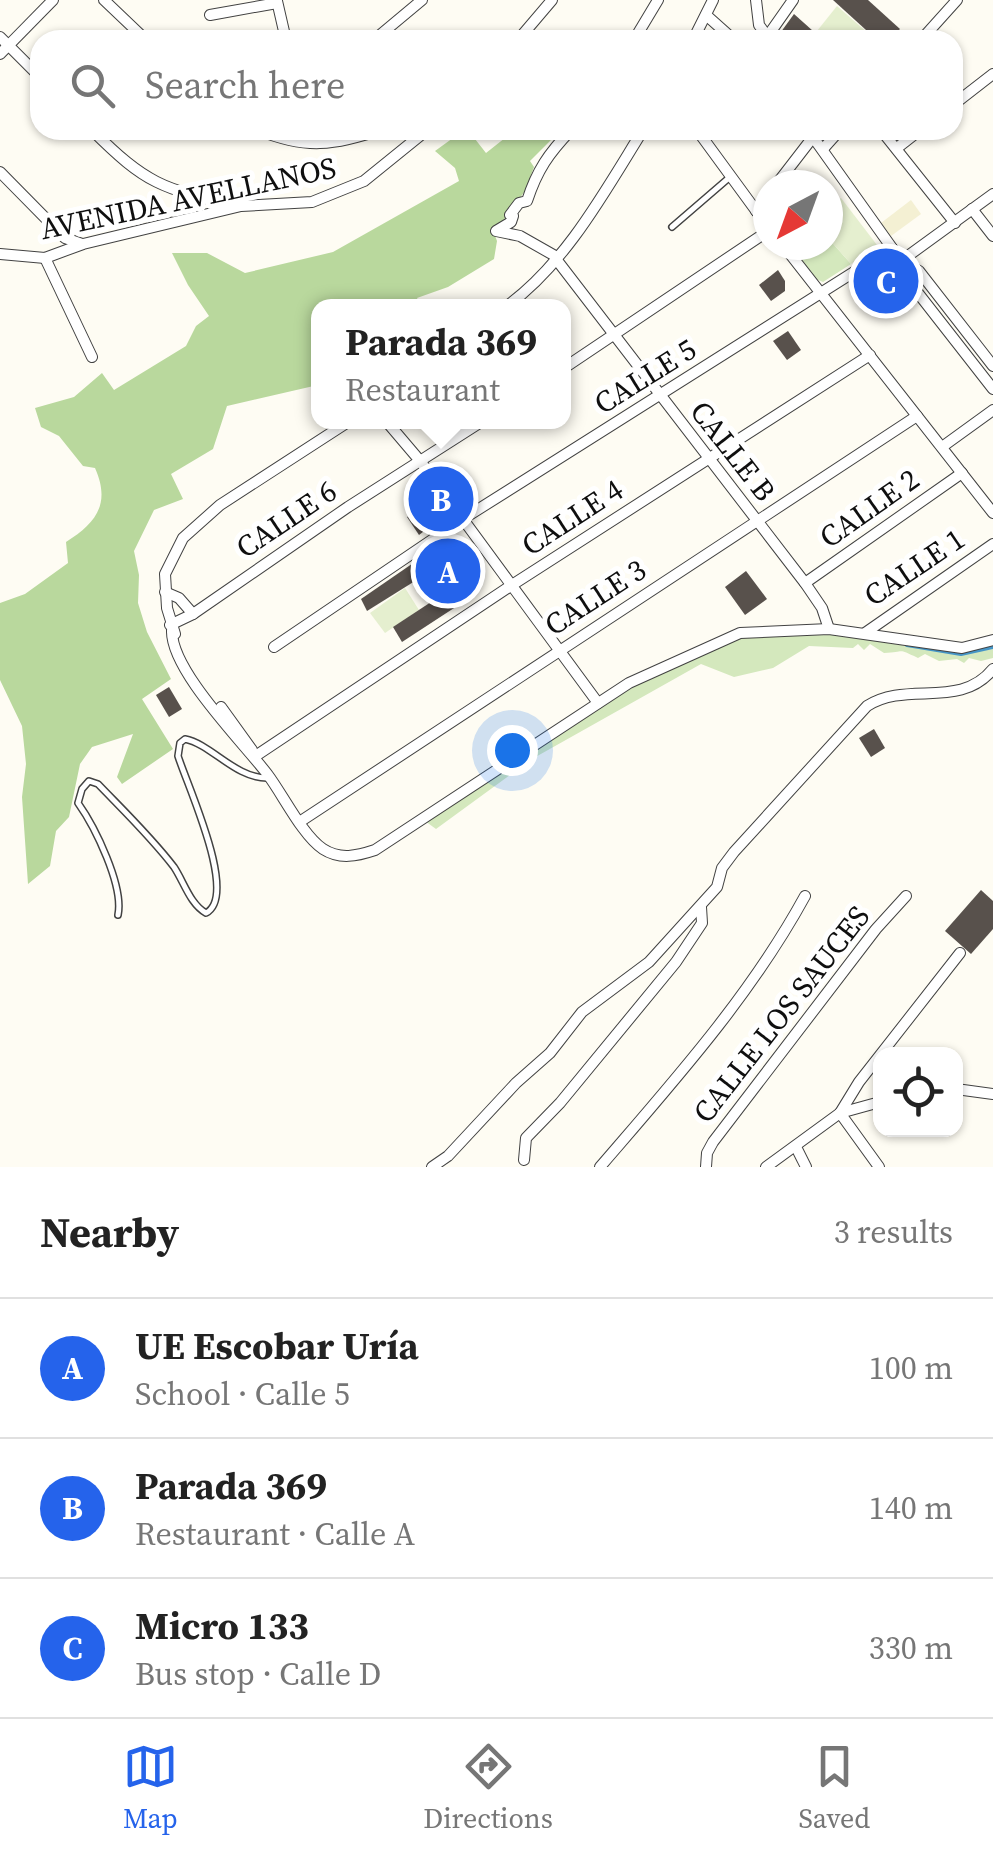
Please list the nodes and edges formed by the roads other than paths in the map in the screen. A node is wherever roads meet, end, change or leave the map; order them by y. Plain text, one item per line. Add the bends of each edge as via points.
1 (53, 0) edge
2 (104, 0) edge
3 (422, 0) edge
4 (552, 0) edge
5 (658, 0) edge
6 (713, 0) edge
7 (756, 0) edge
8 (793, 0) edge
9 (957, 0) edge
10 (277, 2) edge
11 (706, 15) junction
12 (210, 16) dead end
13 (136, 30) edge
14 (284, 30) edge
15 (386, 30) edge
16 (526, 30) edge
17 (640, 30) edge
18 (699, 30) edge
19 (723, 30) edge
20 (762, 30) edge
21 (772, 30) edge
22 (930, 30) edge
23 (3, 46) edge
24 (30, 69) edge
25 (993, 74) edge
26 (963, 97) edge
27 (102, 140) edge
28 (291, 140) edge
29 (345, 140) edge
30 (414, 140) edge
31 (564, 140) edge
32 (637, 140) edge
33 (807, 140) edge
34 (816, 140) edge
35 (831, 140) edge
36 (890, 140) edge
37 (907, 140) edge
38 (706, 142) edge
39 (897, 148) junction
40 (823, 149) junction
41 (786, 170) edge
42 (0, 172) edge
43 (730, 177) junction
44 (993, 194) edge
45 (241, 206) junction
46 (753, 207) edge
47 (972, 209) junction
48 (955, 223) junction
49 (672, 227) dead end
50 (993, 236) edge
51 (753, 238) edge
52 (83, 244) junction
53 (892, 248) junction
54 (0, 254) edge
55 (45, 258) junction
56 (557, 258) junction
57 (795, 260) edge
58 (901, 262) junction
59 (822, 292) junction
60 (515, 299) edge
61 (615, 334) junction
62 (870, 356) junction
63 (92, 358) dead end
64 (571, 363) edge
65 (993, 366) edge
66 (993, 389) edge
67 (659, 397) junction
68 (993, 410) edge
69 (917, 416) junction
70 (338, 429) edge
71 (393, 429) edge
72 (470, 429) edge
73 (942, 447) junction
74 (708, 460) junction
75 (421, 462) junction
76 (962, 473) junction
77 (993, 513) edge
78 (463, 520) junction
79 (756, 521) junction
80 (993, 544) edge
81 (805, 583) junction
82 (512, 585) junction
83 (165, 592) junction
84 (193, 614) junction
85 (171, 628) junction
86 (829, 629) junction
87 (865, 634) junction
88 (993, 640) edge
89 (274, 646) dead end
90 (562, 650) junction
91 (993, 670) edge
92 (598, 702) junction
93 (254, 756) junction
94 (270, 778) junction
95 (301, 821) junction
96 (805, 896) dead end
97 (906, 896) dead end
98 (701, 907) junction
99 (118, 914) dead end
100 (960, 954) dead end
101 (963, 1090) edge
102 (993, 1094) edge
103 (873, 1104) edge
104 (840, 1113) junction
105 (796, 1146) junction
106 (524, 1160) dead end
107 (432, 1167) edge
108 (600, 1167) edge
109 (706, 1167) edge
110 (766, 1167) edge
111 (806, 1167) edge
112 (878, 1167) edge

1 - 23 street
2 - 13 street
3 - 15 street
4 - 16 street
5 - 17 street
6 - 11 street
7 - 20 street
8 - 21 street
9 - 22 street
10 - 12 street
10 - 14 street
11 - 18 street
11 - 19 street
23 - 24 street
25 - 26 street
27 - 45 street via 170,190
28 - 29 street
30 - 45 street, AVENIDA AVELLANOS via 344,192 312,202
31 - 56 street via 542,162 512,222 496,231 520,236
32 - 56 street
33 - 41 street
34 - 40 street
35 - 40 street
36 - 39 street
37 - 39 street
38 - 43 street
39 - 48 street
40 - 53 street
42 - 52 street via 65,238
43 - 46 street
43 - 49 lane
44 - 47 street
45 - 52 street, AVENIDA AVELLANOS
47 - 48 street
47 - 50 street
48 - 58 street
51 - 61 street
52 - 55 street, AVENIDA AVELLANOS
53 - 58 street
53 - 59 street, CALLE 5
54 - 55 street, AVENIDA AVELLANOS
55 - 63 street
56 - 60 street
56 - 61 street, CALLE B
57 - 59 street
58 - 65 street via 919,271
58 - 66 street via 907,279
59 - 62 street
59 - 67 street, CALLE 5
61 - 64 street
61 - 67 street, CALLE B
62 - 69 street
62 - 74 street, CALLE 4
67 - 74 street, CALLE B
67 - 78 street, CALLE 5
68 - 73 street
69 - 73 street
69 - 79 street, CALLE 3
70 - 83 street via 200,521 172,556
71 - 75 street
72 - 75 street, CALLE 6
73 - 76 street
74 - 79 street, CALLE B
74 - 82 street, CALLE 4
75 - 78 street
75 - 84 street, CALLE 6
76 - 77 street
76 - 81 street, CALLE 2
78 - 82 street
78 - 89 street, CALLE 5
79 - 81 street, CALLE B
79 - 90 street, CALLE 3
80 - 87 street, CALLE 1
81 - 86 street, CALLE B
82 - 90 street
82 - 93 street, CALLE 4
83 - 84 street
83 - 85 street
84 - 85 street, CALLE 6
85 - 93 street
86 - 87 street
86 - 92 street via 740,632
87 - 88 street via 962,648
90 - 92 street
90 - 95 street, CALLE 3
91 - 98 street via 968,689 889,695 867,706 734,852
92 - 95 street via 374,850 332,853
93 - 94 street
94 - 95 street
94 - 99 lane via 254,778 193,740 180,744 178,756 216,878 218,899 206,913 175,868 90,781 78,804 100,844
96 - 108 street via 778,946
97 - 109 street, CALLE LOS SAUCES via 713,1142
98 - 106 street via 702,923 676,962 526,1138
98 - 107 street via 650,962 582,1012 550,1053
100 - 104 street
101 - 102 street
103 - 104 street
104 - 105 street
104 - 112 street
105 - 110 street
105 - 111 street

